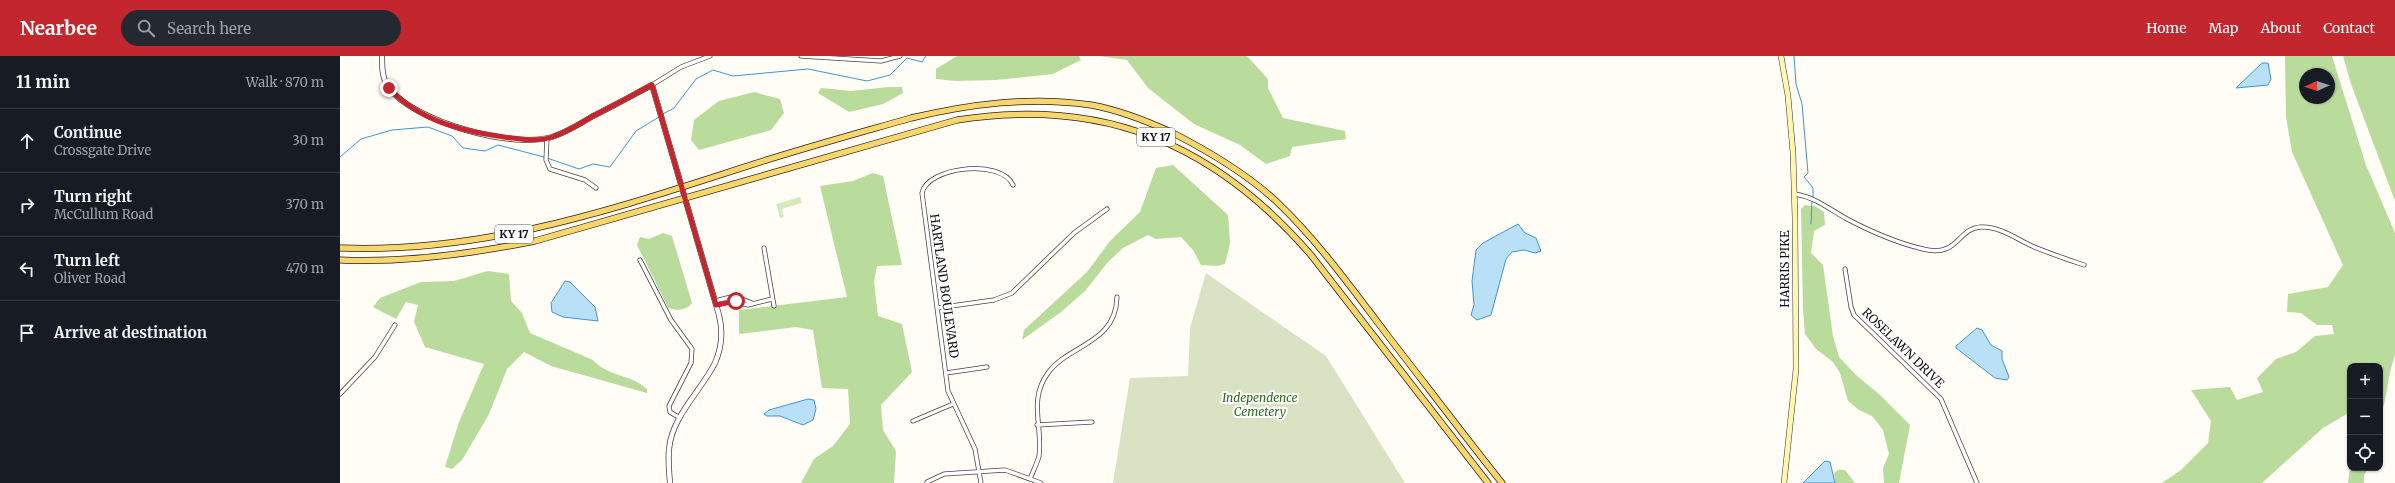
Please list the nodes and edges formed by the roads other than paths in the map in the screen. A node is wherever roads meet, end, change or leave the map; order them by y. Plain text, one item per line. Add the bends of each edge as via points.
1 (382, 56) edge
2 (710, 56) edge
3 (801, 56) edge
4 (900, 56) edge
5 (1781, 56) edge
6 (853, 57) edge
7 (652, 85) junction
8 (547, 138) junction
9 (1013, 185) dead end
10 (682, 187) junction
11 (596, 188) dead end
12 (1795, 194) junction
13 (685, 198) junction
14 (1107, 209) dead end
15 (340, 248) edge
16 (764, 248) dead end
17 (340, 260) edge
18 (640, 260) dead end
19 (2084, 265) dead end
20 (1846, 268) dead end
21 (1117, 297) dead end
22 (772, 299) junction
23 (716, 303) junction
24 (774, 306) dead end
25 (937, 308) junction
26 (395, 325) dead end
27 (987, 367) dead end
28 (946, 373) junction
29 (340, 394) edge
30 (953, 404) junction
31 (680, 418) junction
32 (913, 421) dead end
33 (1092, 422) dead end
34 (1037, 425) junction
35 (981, 472) junction
36 (1030, 479) junction
37 (927, 482) dead end
38 (670, 483) edge
39 (981, 483) edge
40 (1041, 483) edge
41 (1488, 483) edge
42 (1502, 483) edge
43 (1784, 483) edge
44 (1977, 483) edge

1 - 8 street via 383,75 389,88 407,103 437,121 471,132 521,139
2 - 7 street via 681,67
3 - 6 street
4 - 6 street via 881,61
5 - 12 main road, HARRIS PIKE via 1788,96
7 - 8 street via 568,131
7 - 10 street
8 - 11 street via 546,160 550,169 585,180
9 - 25 street, HARTLAND BOULEVARD via 1005,175 990,169 956,171 934,178 925,184 922,193 923,204
10 - 13 street
10 - 15 main road, KY 17 via 514,234 379,250
10 - 42 main road, KY 17 via 950,108 993,102 1062,102 1092,106 1143,120 1221,159 1276,201 1300,225 1327,256
12 - 19 street via 1814,199 1851,221 1923,250 1944,251 1974,229 1984,227 1998,230 2032,246
12 - 43 main road, HARRIS PIKE via 1796,369
13 - 17 main road, KY 17 via 577,230 501,248 420,259
13 - 23 street
13 - 41 main road, KY 17 via 909,132 991,114 1066,115 1096,119 1158,138 1237,182 1289,230
14 - 25 street via 1074,233 1012,293 994,300
16 - 22 street
18 - 31 street via 672,320 692,350 691,363 669,406 670,412
20 - 44 street, ROSELAWN DRIVE via 1854,315 1941,399
21 - 34 street via 1115,309 1101,334 1058,363 1047,374 1037,395
22 - 23 street via 748,305 731,301
22 - 24 street
23 - 31 street via 722,332 719,354
25 - 28 street, HARTLAND BOULEVARD
26 - 29 street via 375,357
27 - 28 street
28 - 30 street, HARTLAND BOULEVARD
30 - 32 street
30 - 35 street, HARTLAND BOULEVARD via 975,450
31 - 38 street via 669,449
33 - 34 street
34 - 36 street via 1039,455
35 - 36 street via 1005,470
35 - 37 street via 944,474
35 - 39 street, HARTLAND BOULEVARD
36 - 40 street

